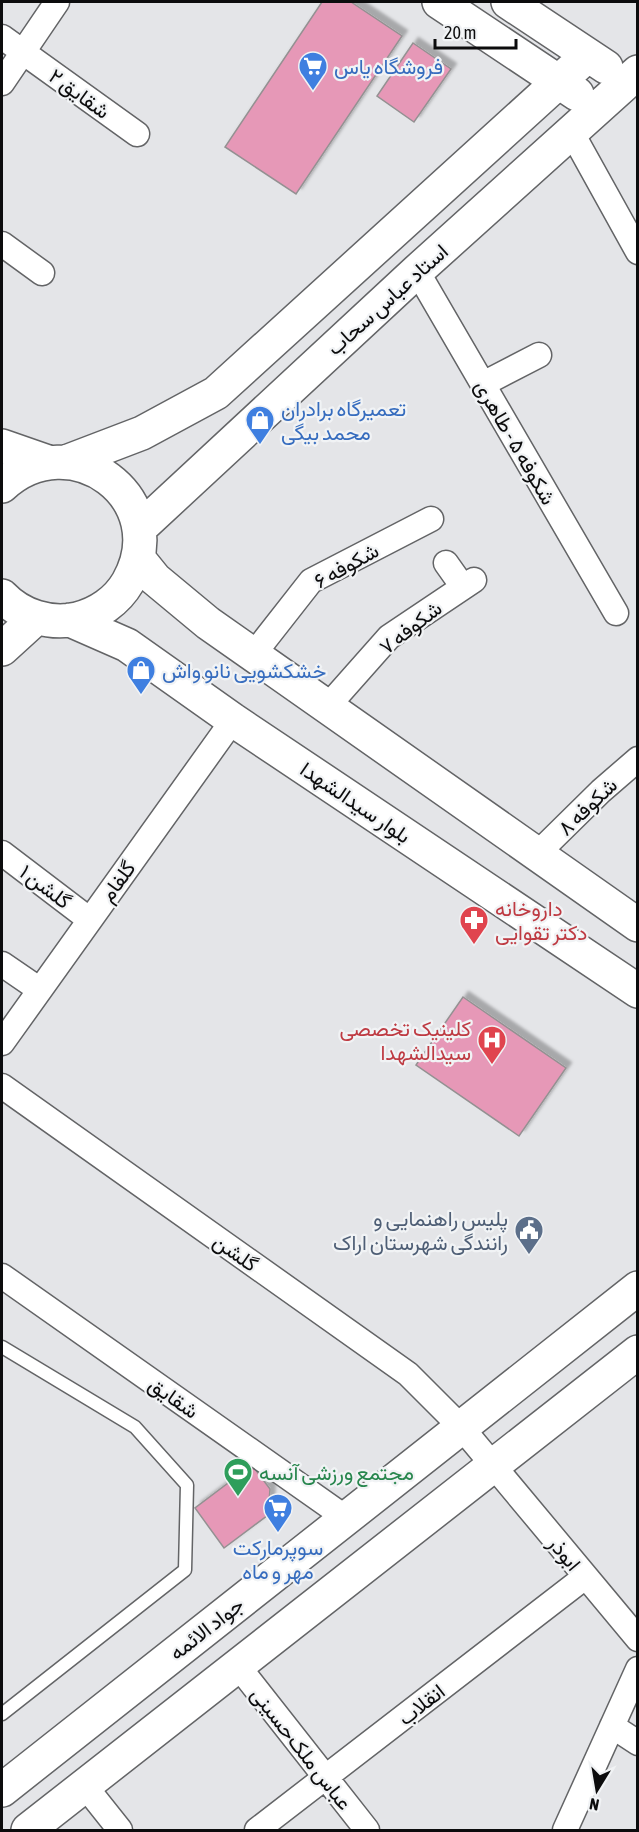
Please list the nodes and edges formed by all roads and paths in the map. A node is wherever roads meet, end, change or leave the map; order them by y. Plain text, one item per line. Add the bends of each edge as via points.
1 (57, 2) edge
2 (439, 2) edge
3 (508, 2) edge
4 (2, 37) edge
5 (23, 51) junction
6 (588, 55) junction
7 (632, 77) edge
8 (560, 82) junction
9 (2, 83) edge
10 (598, 108) junction
11 (572, 133) junction
12 (137, 134) dead end
13 (2, 244) edge
14 (638, 252) edge
15 (417, 271) junction
16 (42, 273) dead end
17 (539, 355) dead end
18 (483, 384) junction
19 (2, 446) edge
20 (57, 462) junction
21 (2, 486) edge
22 (430, 519) dead end
23 (138, 544) junction
24 (446, 563) dead end
25 (2, 596) edge
26 (615, 613) dead end
27 (36, 618) junction
28 (70, 620) junction
29 (2, 649) edge
30 (253, 655) junction
31 (327, 707) junction
32 (233, 720) junction
33 (638, 759) edge
34 (2, 853) edge
35 (537, 854) junction
36 (632, 913) edge
37 (90, 920) junction
38 (2, 964) edge
39 (40, 990) junction
40 (638, 991) edge
41 (2, 1043) edge
42 (2, 1086) edge
43 (2, 1276) edge
44 (638, 1288) edge
45 (2, 1347) edge
46 (638, 1352) edge
47 (462, 1428) junction
48 (493, 1466) junction
49 (346, 1518) junction
50 (585, 1577) junction
51 (638, 1639) edge
52 (238, 1666) junction
53 (638, 1669) edge
54 (2, 1714) edge
55 (612, 1726) junction
56 (638, 1743) edge
57 (325, 1778) junction
58 (85, 1786) junction
59 (2, 1788) edge
60 (28, 1830) edge
61 (120, 1830) edge
62 (257, 1830) edge
63 (367, 1830) edge
64 (565, 1830) edge

1 - 5 street
2 - 8 main road
3 - 6 main road
4 - 5 street, شقایق ۲
5 - 9 street
5 - 12 street, شقایق ۲
6 - 7 main road
6 - 8 main road
7 - 10 main road, استاد عباس سحاب
8 - 10 main road
8 - 20 main road via 216,393 142,433
10 - 11 main road, استاد عباس سحاب
11 - 14 street
11 - 15 main road, استاد عباس سحاب
13 - 16 street
15 - 18 street, شکوفه ۵ - طاهری
15 - 23 main road, استاد عباس سحاب
17 - 18 street
18 - 26 street, شکوفه ۵ - طاهری
19 - 20 main road
20 - 21 main road via 29,467
20 - 23 main road via 93,469 116,485 131,505
22 - 30 street, شکوفه ۶ via 311,581
23 - 28 main road via 134,572 115,599 87,616
23 - 30 main road via 155,579
24 - 31 street, شکوفه ۷ via 468,583 389,637
25 - 27 main road
27 - 28 main road
27 - 29 main road
28 - 32 main road, بلوار سیدالشهدا via 128,645
30 - 31 main road
31 - 35 main road
32 - 37 street, گلفام
32 - 40 main road, بلوار سیدالشهدا
33 - 35 street, شکوفه ۸
34 - 37 street, گلشن ۱
35 - 36 main road
37 - 39 street, گلفام
38 - 39 street
39 - 41 street, گلفام
42 - 47 street, گلشن via 408,1374
43 - 49 street, شقایق
44 - 47 main road, جواد الائمه
45 - 54 lane via 135,1427 187,1485 184,1570
46 - 48 main road
47 - 48 street, گلشن
47 - 49 main road, جواد الائمه
48 - 50 street, ابوذر
48 - 52 main road
49 - 59 main road, جواد الائمه
50 - 51 street, ابوذر
50 - 57 street, انقلاب
52 - 57 street, عباس ملک‌حسینی
52 - 58 main road
53 - 55 street
55 - 56 street
55 - 64 street
57 - 62 street, انقلاب
57 - 63 street, عباس ملک‌حسینی
58 - 60 main road
58 - 61 street

